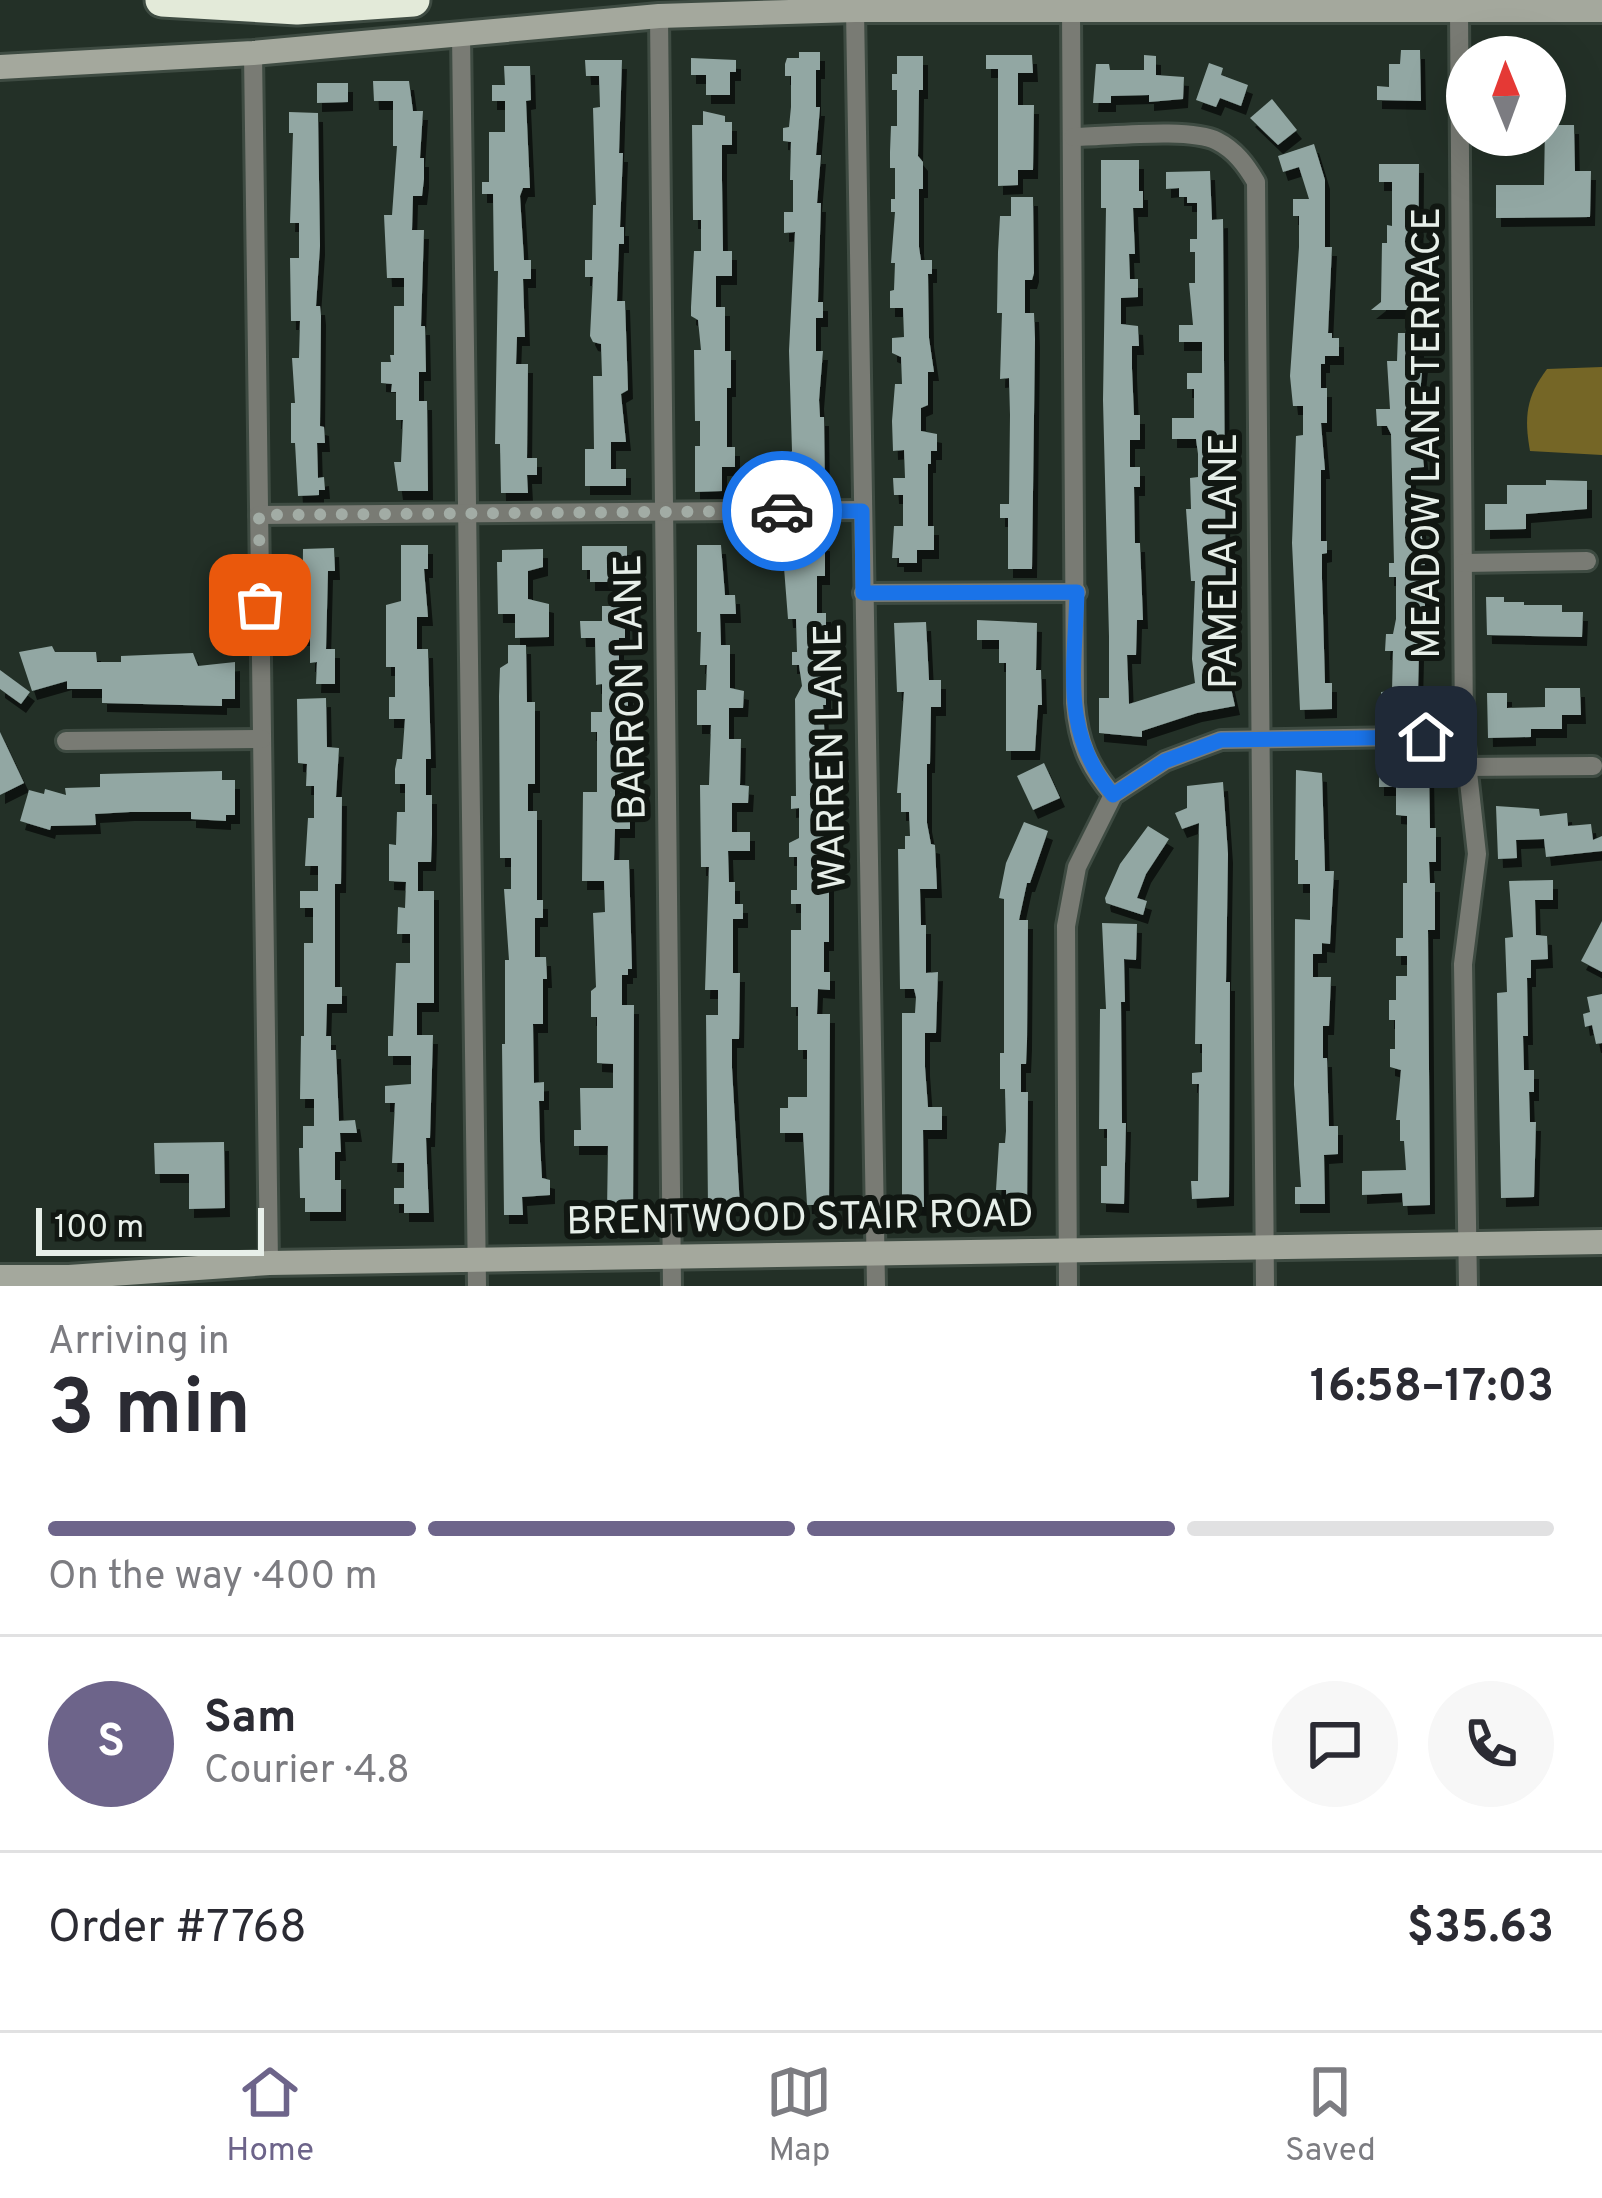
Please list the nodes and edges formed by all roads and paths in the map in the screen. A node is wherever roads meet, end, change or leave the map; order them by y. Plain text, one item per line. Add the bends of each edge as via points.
1 (161, 0) edge
2 (413, 0) edge
3 (855, 10) junction
4 (1071, 10) junction
5 (1459, 10) junction
6 (1602, 10) edge
7 (658, 16) junction
8 (461, 34) junction
9 (253, 53) junction
10 (0, 67) edge
11 (1073, 137) junction
12 (862, 511) junction
13 (664, 512) junction
14 (467, 514) junction
15 (259, 515) junction
16 (1587, 561) dead end
17 (1463, 563) junction
18 (1077, 592) junction
19 (863, 593) junction
20 (1464, 736) junction
21 (262, 739) junction
22 (1261, 739) junction
23 (66, 741) dead end
24 (1593, 766) dead end
25 (1465, 767) junction
26 (1113, 795) junction
27 (1602, 1242) edge
28 (1468, 1244) junction
29 (1265, 1248) junction
30 (1068, 1251) junction
31 (875, 1255) junction
32 (672, 1258) junction
33 (269, 1263) junction
34 (476, 1274) edge
35 (0, 1277) edge
36 (672, 1286) edge
37 (876, 1286) edge
38 (1068, 1286) edge
39 (1265, 1286) edge
40 (1468, 1286) edge

1 - 2 highway via 276,8
3 - 4 main road
3 - 7 main road
3 - 12 street, WARREN LANE
4 - 5 main road
4 - 11 street
5 - 6 main road
5 - 17 street, MEADOW LANE TERRACE
7 - 8 main road
7 - 13 street, BARRON LANE
8 - 9 main road
8 - 14 street
9 - 10 main road
9 - 15 street
11 - 18 street
11 - 22 street, PAMELA LANE via 1195,135 1242,159 1256,182
12 - 13 street
12 - 19 street, WARREN LANE
13 - 14 street
13 - 32 street, BARRON LANE
14 - 15 street
14 - 34 street
15 - 21 street
16 - 17 street
17 - 20 street, MEADOW LANE TERRACE
18 - 19 street
18 - 26 street via 1078,737
19 - 31 street, WARREN LANE
20 - 22 street
20 - 25 street, MEADOW LANE TERRACE
21 - 23 street
21 - 33 street
22 - 26 street via 1221,740 1165,761
22 - 29 street, PAMELA LANE
24 - 25 street
25 - 28 street, MEADOW LANE TERRACE via 1477,854 1463,964
26 - 30 street via 1077,867 1066,926
27 - 28 main road, BRENTWOOD STAIR ROAD
28 - 29 main road, BRENTWOOD STAIR ROAD
28 - 40 street, MEADOW LANE TERRACE
29 - 30 main road, BRENTWOOD STAIR ROAD
29 - 39 street, PAMELA LANE
30 - 31 main road, BRENTWOOD STAIR ROAD
30 - 38 street
31 - 32 main road, BRENTWOOD STAIR ROAD
31 - 37 street, WARREN LANE
32 - 34 main road, BRENTWOOD STAIR ROAD
32 - 36 street, BARRON LANE
33 - 34 main road, BRENTWOOD STAIR ROAD
33 - 35 main road, BRENTWOOD STAIR ROAD

